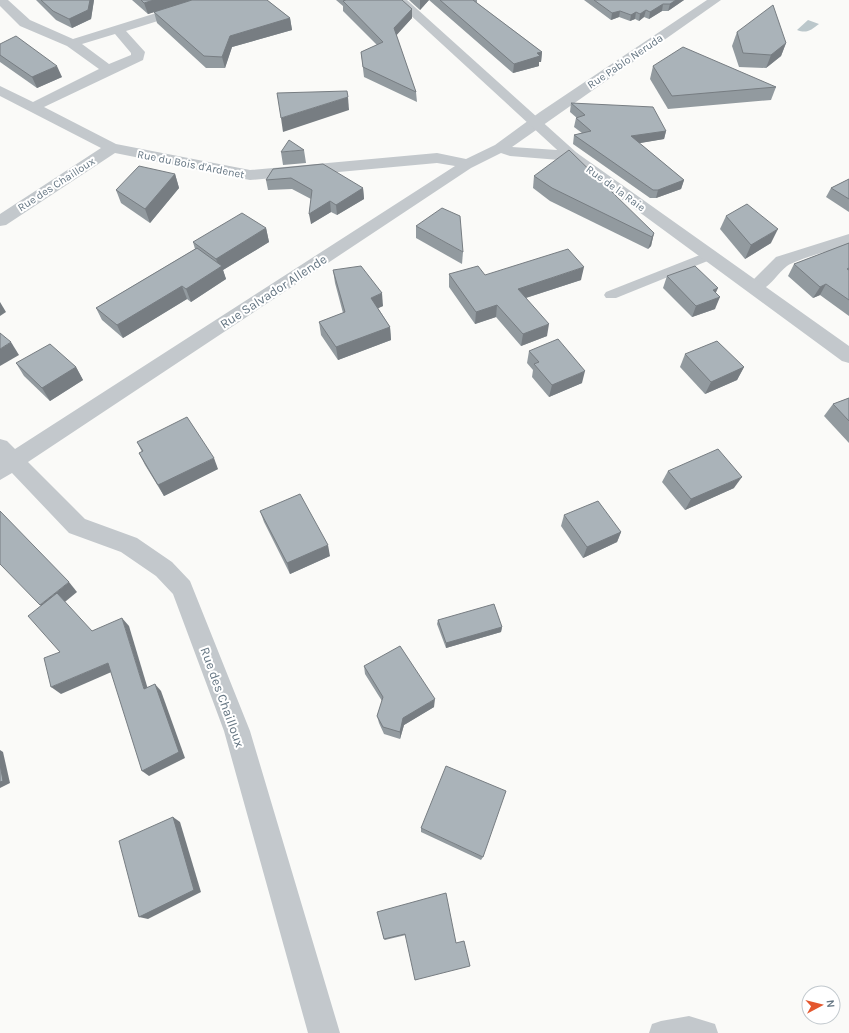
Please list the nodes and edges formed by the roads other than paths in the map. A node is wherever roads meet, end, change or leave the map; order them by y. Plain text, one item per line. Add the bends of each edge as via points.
1 (1, 0) edge
2 (166, 0) edge
3 (211, 0) edge
4 (400, 0) edge
5 (715, 0) edge
6 (178, 10) junction
7 (117, 29) junction
8 (72, 43) junction
9 (108, 70) junction
10 (0, 90) edge
11 (34, 107) junction
12 (535, 122) junction
13 (112, 148) junction
14 (500, 148) junction
15 (572, 156) junction
16 (466, 165) junction
17 (0, 221) edge
18 (849, 239) edge
19 (710, 255) junction
20 (755, 288) junction
21 (611, 295) dead end
22 (849, 356) edge
23 (4, 460) edge
24 (324, 1033) edge
25 (660, 1033) edge
26 (706, 1033) edge

1 - 8 street via 25,23
2 - 6 street
3 - 6 street
4 - 12 street, Rue de la Raie
5 - 12 street, Rue Pablo Neruda
6 - 7 street
7 - 8 street
7 - 9 street via 138,52 138,57
8 - 9 street
9 - 11 street
10 - 11 street, Rue du Bois d'Ardenet
11 - 13 street, Rue du Bois d'Ardenet
12 - 14 street, Rue Salvador Allende
12 - 15 street, Rue de la Raie
13 - 16 street, Rue du Bois d'Ardenet via 250,175 437,158
13 - 17 street, Rue des Chailloux
14 - 15 street
14 - 16 street, Rue Salvador Allende
15 - 19 street, Rue de la Raie
16 - 23 street, Rue Salvador Allende
18 - 20 street via 782,261
19 - 20 street, Rue de la Raie
19 - 21 lane
20 - 22 street, Rue de la Raie
23 - 24 street, Rue des Chailloux via 77,526 129,546 164,569 182,588 237,731
25 - 26 lane via 689,1028

